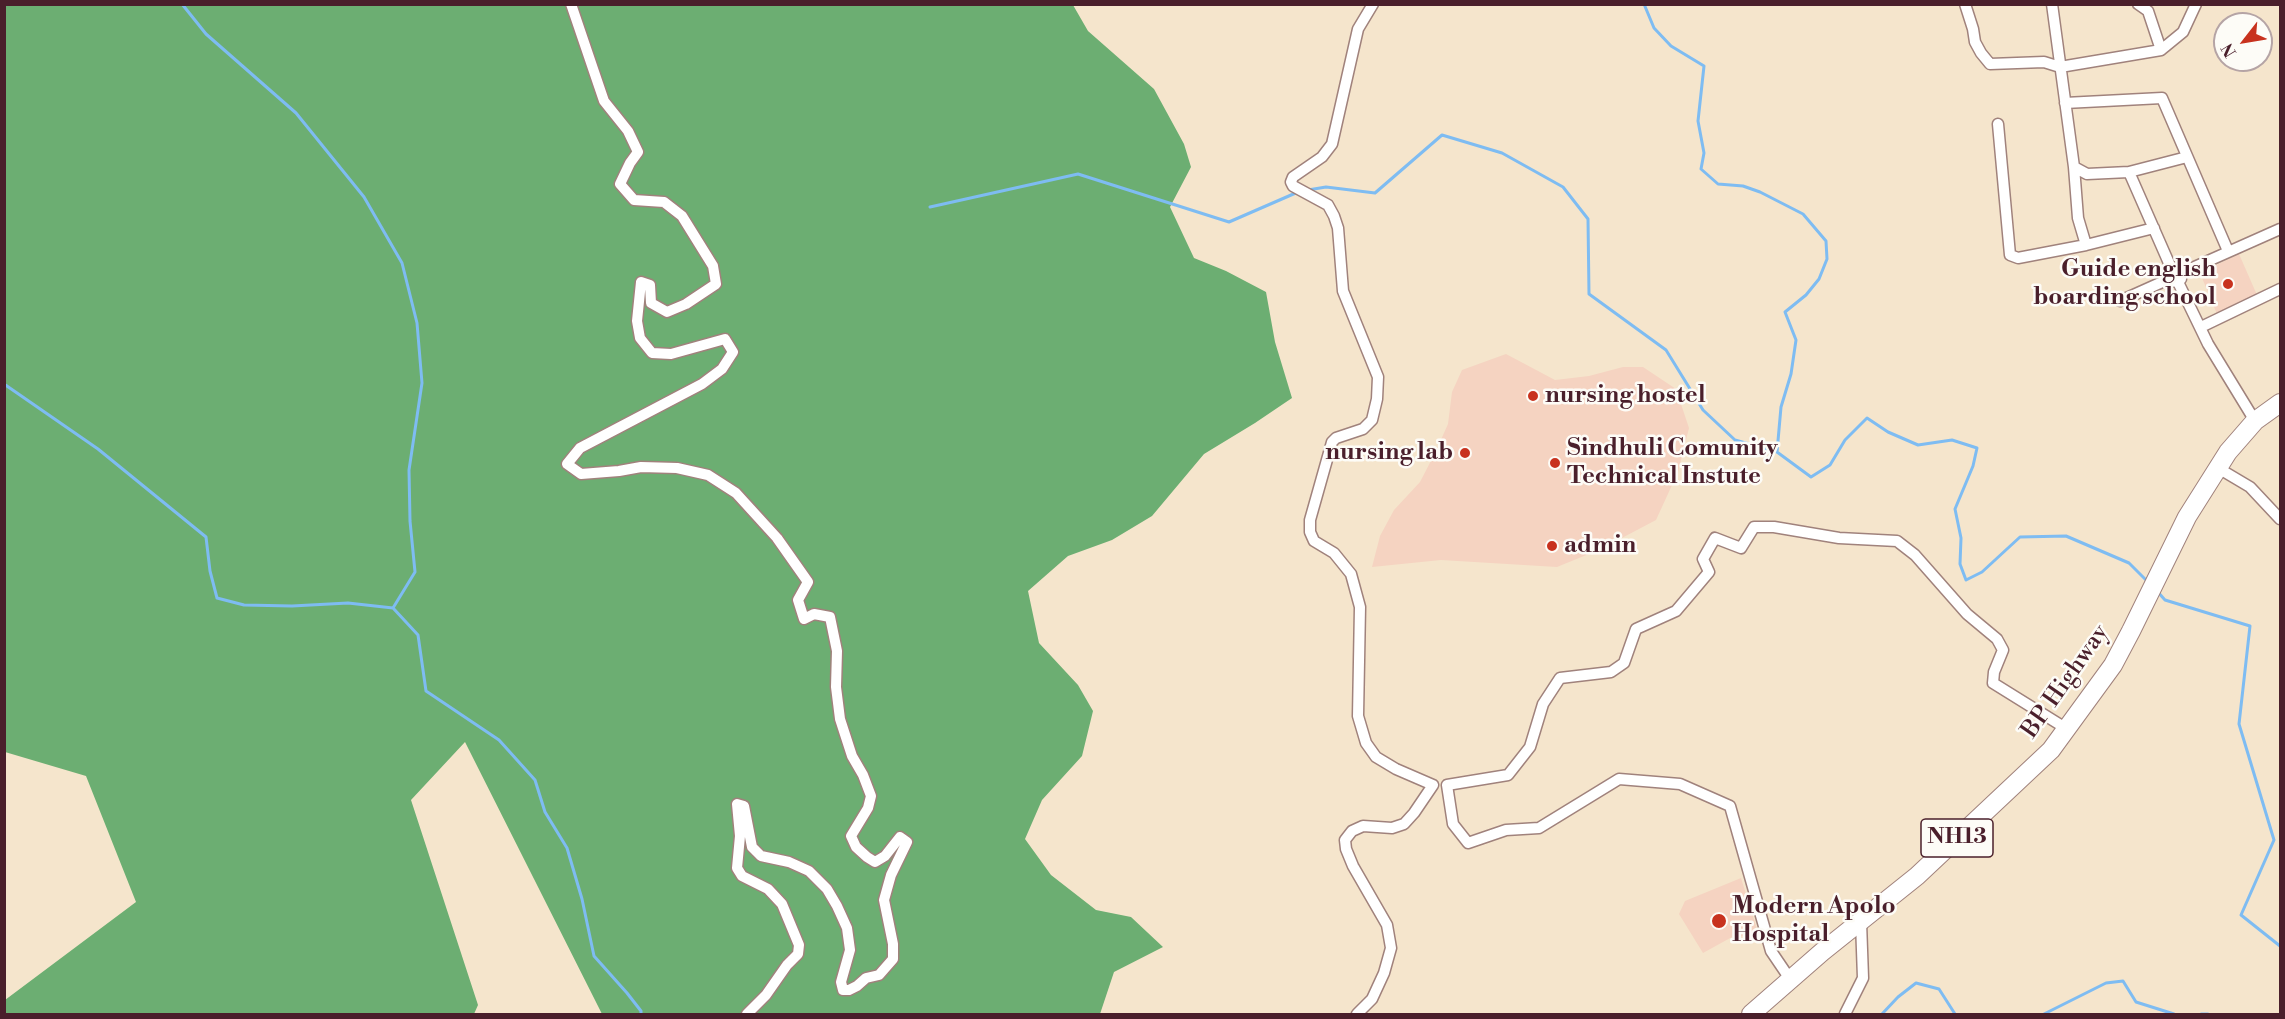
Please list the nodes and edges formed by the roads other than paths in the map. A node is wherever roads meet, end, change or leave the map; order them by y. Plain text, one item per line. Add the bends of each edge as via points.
1 (571, 4) edge
2 (1373, 4) edge
3 (1965, 4) edge
4 (2052, 4) edge
5 (2138, 4) edge
6 (2196, 4) edge
7 (2161, 50) junction
8 (2060, 67) junction
9 (2065, 103) junction
10 (1998, 124) dead end
11 (2187, 157) junction
12 (2074, 167) junction
13 (2129, 171) junction
14 (2154, 228) junction
15 (2280, 229) edge
16 (2086, 245) junction
17 (2228, 251) junction
18 (2175, 276) junction
19 (2280, 289) edge
20 (2120, 301) dead end
21 (2201, 327) junction
22 (2280, 403) edge
23 (2255, 421) junction
24 (2218, 468) junction
25 (2280, 519) edge
26 (2067, 729) junction
27 (1432, 785) junction
28 (1447, 785) junction
29 (1861, 922) junction
30 (1790, 979) junction
31 (1361, 1013) edge
32 (747, 1014) edge
33 (1751, 1014) edge
34 (1845, 1014) edge

1 - 32 street via 604,101 628,131 638,152 620,184 634,200 664,202 682,216 712,266 716,284 667,312 651,303 650,285 641,282 637,321 640,338 652,353 671,354 725,339 733,352 722,369 702,384 580,448 567,465 581,474 641,467 677,468 708,475 736,493 777,538 808,582 798,600 804,620 814,614 830,617 837,651 840,719 852,756 872,796 851,837 856,847 875,862 900,837 907,842 884,900 892,959 879,975 843,990 841,982 850,950 847,928 837,906 809,871 761,856 752,847 744,806 736,804 740,836 737,868 742,876 768,889 782,904 799,945 798,954
2 - 27 street via 1358,29 1332,144 1292,182 1328,205 1334,216 1342,291 1378,377 1372,420 1364,429 1332,442 1310,532 1314,541 1334,553 1351,574 1360,607 1358,716 1366,743 1376,757
3 - 8 street via 1975,42 1990,64 2044,62
4 - 8 street
5 - 7 street via 2148,11
6 - 7 street via 2183,32
7 - 8 street
8 - 9 street
9 - 11 street via 2162,98
9 - 12 street
10 - 16 street via 2010,255 2018,258
11 - 13 street
11 - 17 street
12 - 13 street via 2087,174
12 - 16 street via 2078,218
13 - 14 street
14 - 16 street
14 - 18 street
15 - 17 street
17 - 18 street
18 - 20 street
18 - 21 street
19 - 21 street
21 - 23 street
22 - 23 highway, BP Highway / NH13
23 - 24 highway, BP Highway / NH13
24 - 25 street via 2250,487
24 - 26 highway, BP Highway / NH13 via 2169,550 2113,664
26 - 28 street via 1993,683 2003,650 1997,639 1967,614 1898,541 1754,527 1741,548 1715,538 1702,559 1709,572 1676,611 1636,629 1624,663 1611,672 1560,678 1543,704 1530,747 1508,775
26 - 29 highway, BP Highway / NH13 via 2051,750 1933,861
27 - 28 street
27 - 31 street via 1404,824 1392,828 1362,826 1346,840 1353,866 1387,925 1391,948 1372,999
28 - 30 street via 1453,824 1468,843 1506,830 1539,828 1619,779 1680,784 1730,806 1771,951
29 - 30 highway, BP Highway / NH13
29 - 34 street via 1863,978
30 - 33 highway, BP Highway / NH13

